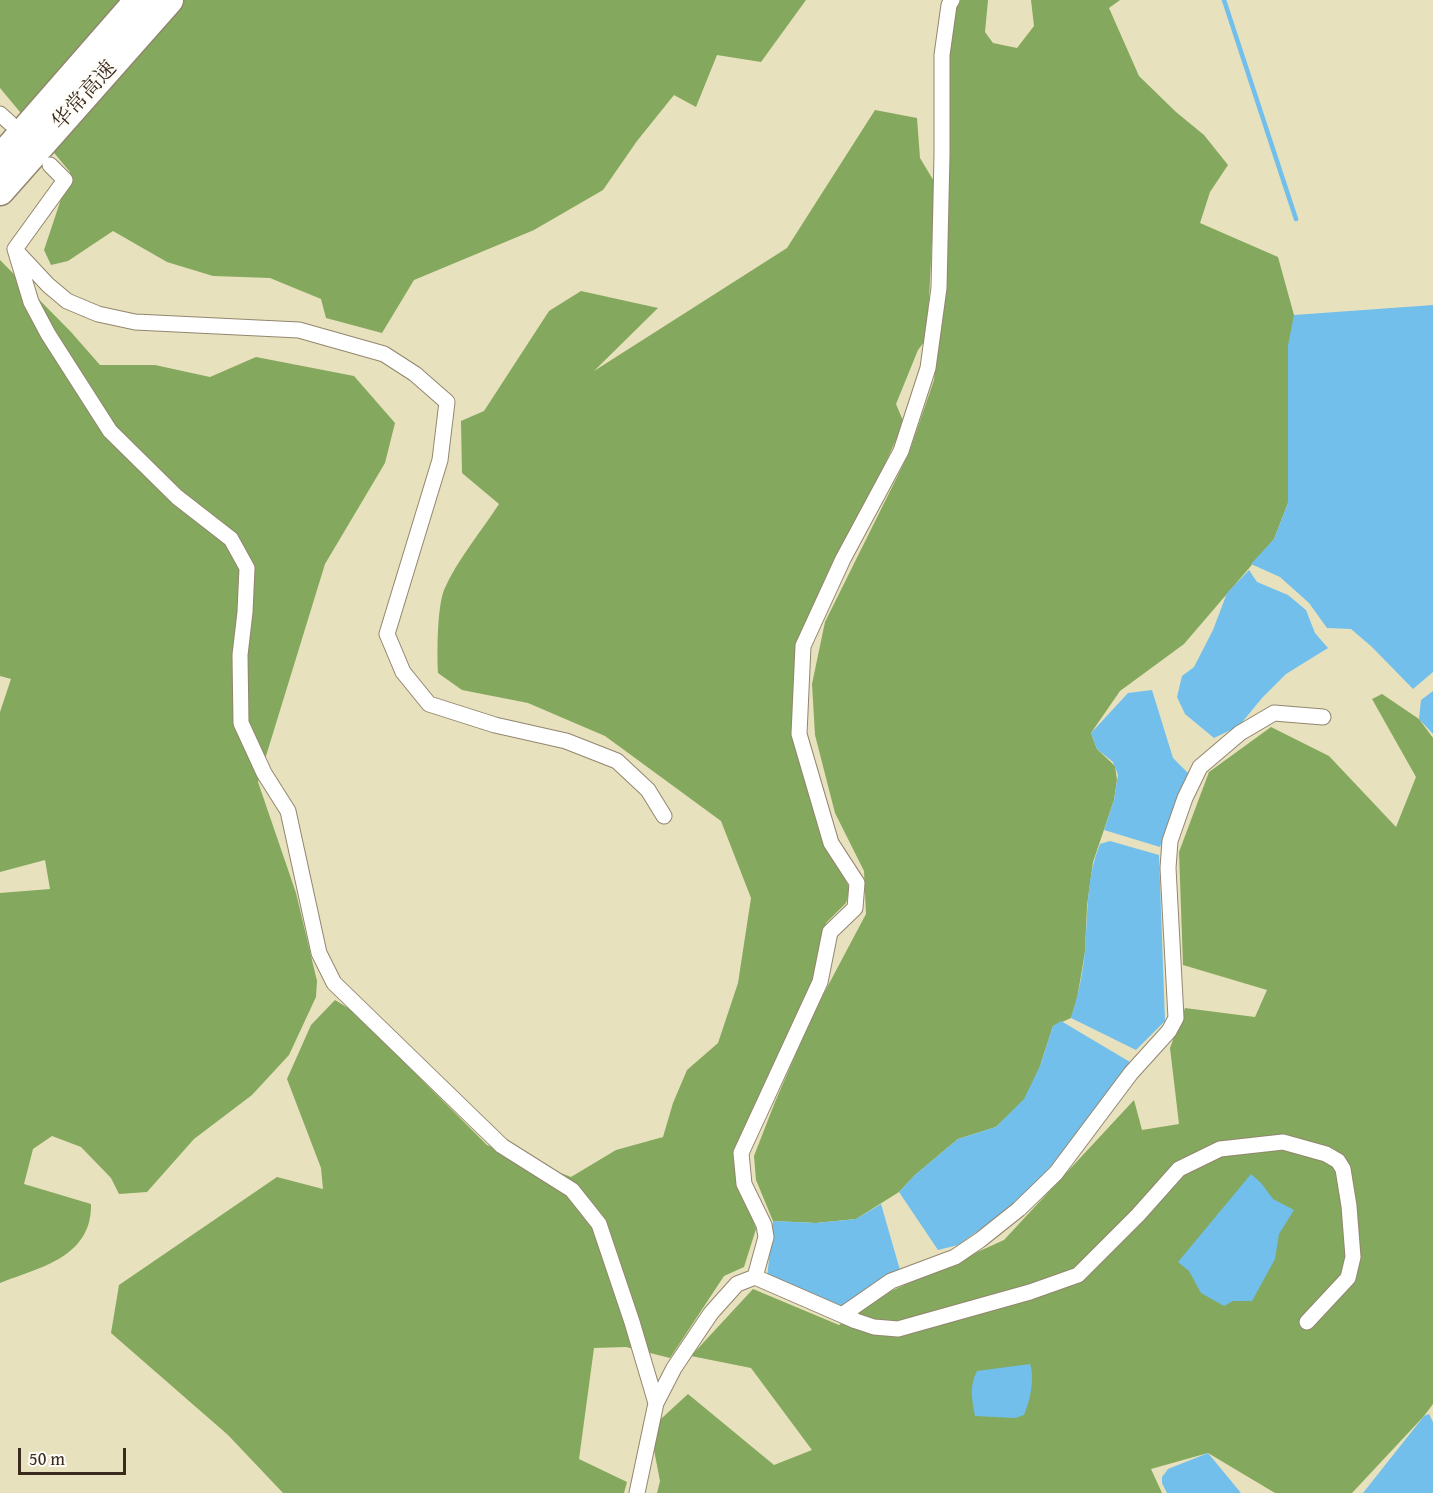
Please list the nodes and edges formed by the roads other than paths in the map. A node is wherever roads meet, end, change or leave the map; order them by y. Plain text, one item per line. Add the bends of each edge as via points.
1 (139, 0) edge
2 (169, 0) edge
3 (952, 0) edge
4 (0, 159) edge
5 (50, 165) dead end
6 (0, 191) edge
7 (15, 249) junction
8 (1323, 717) dead end
9 (664, 816) dead end
10 (755, 1277) junction
11 (842, 1315) junction
12 (1307, 1322) dead end
13 (656, 1404) junction
14 (637, 1493) edge

1 - 4 highway, 华常高速
2 - 6 highway, 华常高速
3 - 10 street via 942,55 939,288 928,368 901,451 843,559 803,646 799,734 831,843 857,883 855,908 830,932 820,982 741,1153 744,1184 766,1237
5 - 7 street via 65,180
7 - 9 street via 67,301 98,314 135,322 299,330 384,354 415,374 447,402 440,460 387,634 403,672 429,704 495,725 566,741 617,761 648,790
7 - 13 street via 48,334 110,431 177,497 231,539 247,568 240,655 241,723 264,773 288,811 319,952 334,983 502,1146 572,1190 599,1224
8 - 11 street via 1274,713 1240,733 1200,767 1170,841 1176,1018 1056,1173 1019,1209 955,1257 891,1281
10 - 11 street
10 - 13 street via 737,1284 711,1313 674,1368
11 - 12 street via 874,1327 898,1329 1078,1275 1179,1169 1220,1149 1283,1142 1338,1161 1349,1206 1353,1257 1348,1278
13 - 14 street

